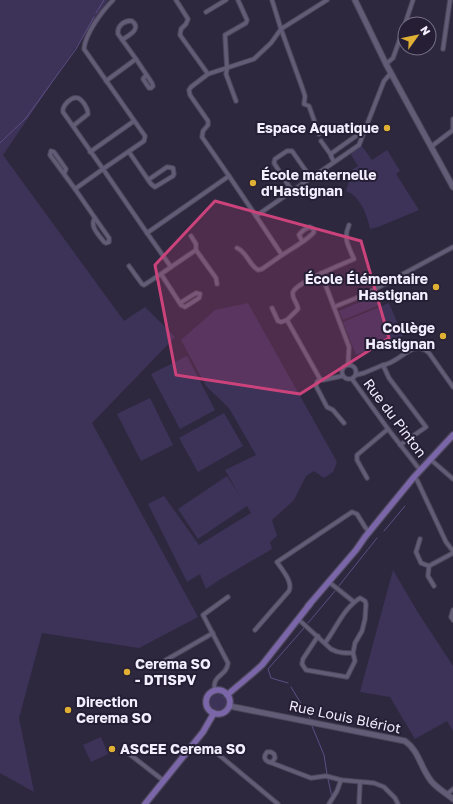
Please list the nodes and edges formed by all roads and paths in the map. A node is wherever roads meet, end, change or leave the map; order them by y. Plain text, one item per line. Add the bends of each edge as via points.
1 (113, 0) edge
2 (176, 0) edge
3 (226, 0) edge
4 (238, 0) edge
5 (272, 0) edge
6 (327, 0) edge
7 (356, 0) edge
8 (413, 0) edge
9 (450, 0) edge
10 (206, 12) dead end
11 (408, 16) edge
12 (281, 29) junction
13 (122, 40) junction
14 (397, 47) edge
15 (443, 49) dead end
16 (136, 60) junction
17 (386, 64) junction
18 (227, 68) junction
19 (391, 73) junction
20 (208, 74) junction
21 (146, 75) dead end
22 (106, 81) junction
23 (236, 101) dead end
24 (453, 119) edge
25 (134, 121) junction
26 (73, 126) junction
27 (453, 130) edge
28 (364, 131) junction
29 (319, 134) dead end
30 (321, 141) dead end
31 (432, 146) junction
32 (90, 152) junction
33 (129, 152) junction
34 (331, 155) junction
35 (334, 162) junction
36 (103, 169) junction
37 (64, 174) junction
38 (229, 176) junction
39 (311, 178) junction
40 (148, 180) junction
41 (453, 186) edge
42 (75, 189) junction
43 (292, 191) junction
44 (256, 216) junction
45 (95, 218) junction
46 (349, 225) dead end
47 (147, 233) junction
48 (191, 236) dead end
49 (302, 241) dead end
50 (453, 247) edge
51 (237, 248) dead end
52 (196, 250) junction
53 (282, 255) junction
54 (130, 266) dead end
55 (171, 267) junction
56 (321, 273) junction
57 (161, 274) junction
58 (217, 284) dead end
59 (180, 303) junction
60 (334, 307) junction
61 (272, 308) dead end
62 (287, 320) junction
63 (348, 365) junction
64 (383, 365) junction
65 (356, 375) junction
66 (342, 376) junction
67 (320, 379) junction
68 (352, 379) junction
69 (453, 387) edge
70 (344, 423) dead end
71 (388, 429) junction
72 (453, 435) edge
73 (400, 445) junction
74 (430, 459) junction
75 (420, 470) junction
76 (414, 477) junction
77 (367, 478) dead end
78 (453, 479) edge
79 (369, 532) junction
80 (364, 537) junction
81 (420, 539) dead end
82 (453, 552) edge
83 (429, 566) junction
84 (329, 582) junction
85 (434, 586) dead end
86 (228, 597) dead end
87 (354, 602) junction
88 (308, 606) junction
89 (453, 610) edge
90 (298, 619) junction
91 (453, 620) edge
92 (255, 630) dead end
93 (213, 633) junction
94 (318, 636) junction
95 (325, 643) junction
96 (352, 653) junction
97 (166, 660) dead end
98 (215, 691) junction
99 (227, 695) junction
100 (229, 706) junction
101 (214, 714) junction
102 (128, 753) dead end
103 (219, 755) dead end
104 (269, 762) dead end
105 (341, 780) junction
106 (164, 781) junction
107 (360, 783) junction
108 (453, 789) edge
109 (447, 794) junction
110 (453, 799) edge
111 (146, 804) edge
112 (278, 804) edge
113 (329, 804) edge
114 (359, 804) edge
115 (398, 804) edge

1 - 22 street via 97,19 84,43 84,49
2 - 20 street via 188,19 180,28 180,35
3 - 10 street
4 - 18 street via 247,20 225,35
5 - 12 street
6 - 12 street
7 - 17 street
8 - 11 street
9 - 15 street
12 - 18 street via 254,59
12 - 29 street via 305,96 304,104 309,106
13 - 13 street via 118,28 127,20 132,21 136,24 135,31
13 - 16 street
14 - 17 street via 393,58
16 - 21 street
16 - 22 street
17 - 19 street
18 - 20 street
18 - 23 street via 226,74
19 - 28 street via 384,81
19 - 31 street
20 - 38 street via 191,87 189,92 208,121 202,137
22 - 25 street
24 - 27 street
25 - 32 street
25 - 33 street via 145,138
26 - 26 street via 88,114 87,108 77,98 64,105 62,110
26 - 32 street
27 - 31 street
28 - 34 street
28 - 35 street via 359,145
30 - 34 street
31 - 41 street
32 - 36 street
33 - 36 street
33 - 40 street
34 - 35 street
35 - 39 street
36 - 42 street
36 - 47 street
37 - 37 street via 50,155 51,151 66,169
37 - 42 street
38 - 44 street
38 - 47 street
39 - 43 street
39 - 43 street via 292,151 287,151 275,159 274,163
40 - 40 street via 157,187 173,176 173,168 167,167
42 - 45 street
43 - 44 street
44 - 53 street
45 - 45 street via 109,238 109,242 104,242 93,226
46 - 56 street via 346,234 347,244 354,259
47 - 55 street
48 - 52 street via 196,244
49 - 53 street
50 - 60 street via 366,294
51 - 53 street via 242,250 258,270
52 - 55 street
52 - 58 street via 216,278
54 - 57 street via 144,285
55 - 57 street
56 - 60 street, Rue du Pinton
56 - 62 street via 292,293 298,309
57 - 59 street
59 - 59 street via 185,307 199,298 200,294 196,293
60 - 63 street, Rue du Pinton via 349,347
61 - 62 street via 278,321
62 - 67 street
63 - 65 street, Rue du Pinton via 354,367
63 - 66 street, Rue du Pinton via 342,368
64 - 65 street
64 - 69 street via 391,364 415,348 425,349
64 - 73 street via 388,378 426,427
65 - 68 street, Rue du Pinton
66 - 67 street
66 - 68 street, Rue du Pinton via 347,380
67 - 70 street via 317,388 327,407
68 - 71 street, Rue du Pinton
71 - 73 street, Rue du Pinton
71 - 77 street via 357,454 357,460
72 - 74 main road
73 - 75 street, Rue du Pinton
74 - 75 main road
74 - 78 street
75 - 76 main road
76 - 79 main road
76 - 82 street
79 - 80 main road
79 - 92 street via 358,514 352,512 278,562 291,588
80 - 84 main road
80 - 88 main road
81 - 83 street via 416,555 421,564
82 - 83 street
83 - 85 street via 428,576
84 - 87 street
84 - 88 main road
86 - 93 street via 203,615
87 - 95 street via 343,614
87 - 96 street via 363,599 366,612
88 - 90 main road
89 - 91 street
90 - 94 street
90 - 99 main road via 257,669
93 - 97 street
93 - 98 street via 228,663 225,671 215,680
94 - 95 street
94 - 96 street via 303,658 302,664 306,670 347,677 355,661
95 - 96 street via 338,652
98 - 99 main road via 222,691
98 - 101 main road via 208,695 206,703
99 - 100 main road
100 - 101 main road via 225,712
100 - 109 street, Rue Louis Blériot via 405,741 413,747 429,779
101 - 106 main road
102 - 106 street
103 - 112 street
104 - 105 street via 311,778 326,776
105 - 107 street
105 - 113 street
106 - 111 main road
107 - 114 street
107 - 115 street via 374,783 384,787
108 - 109 street
109 - 110 street, Rue Louis Blériot

